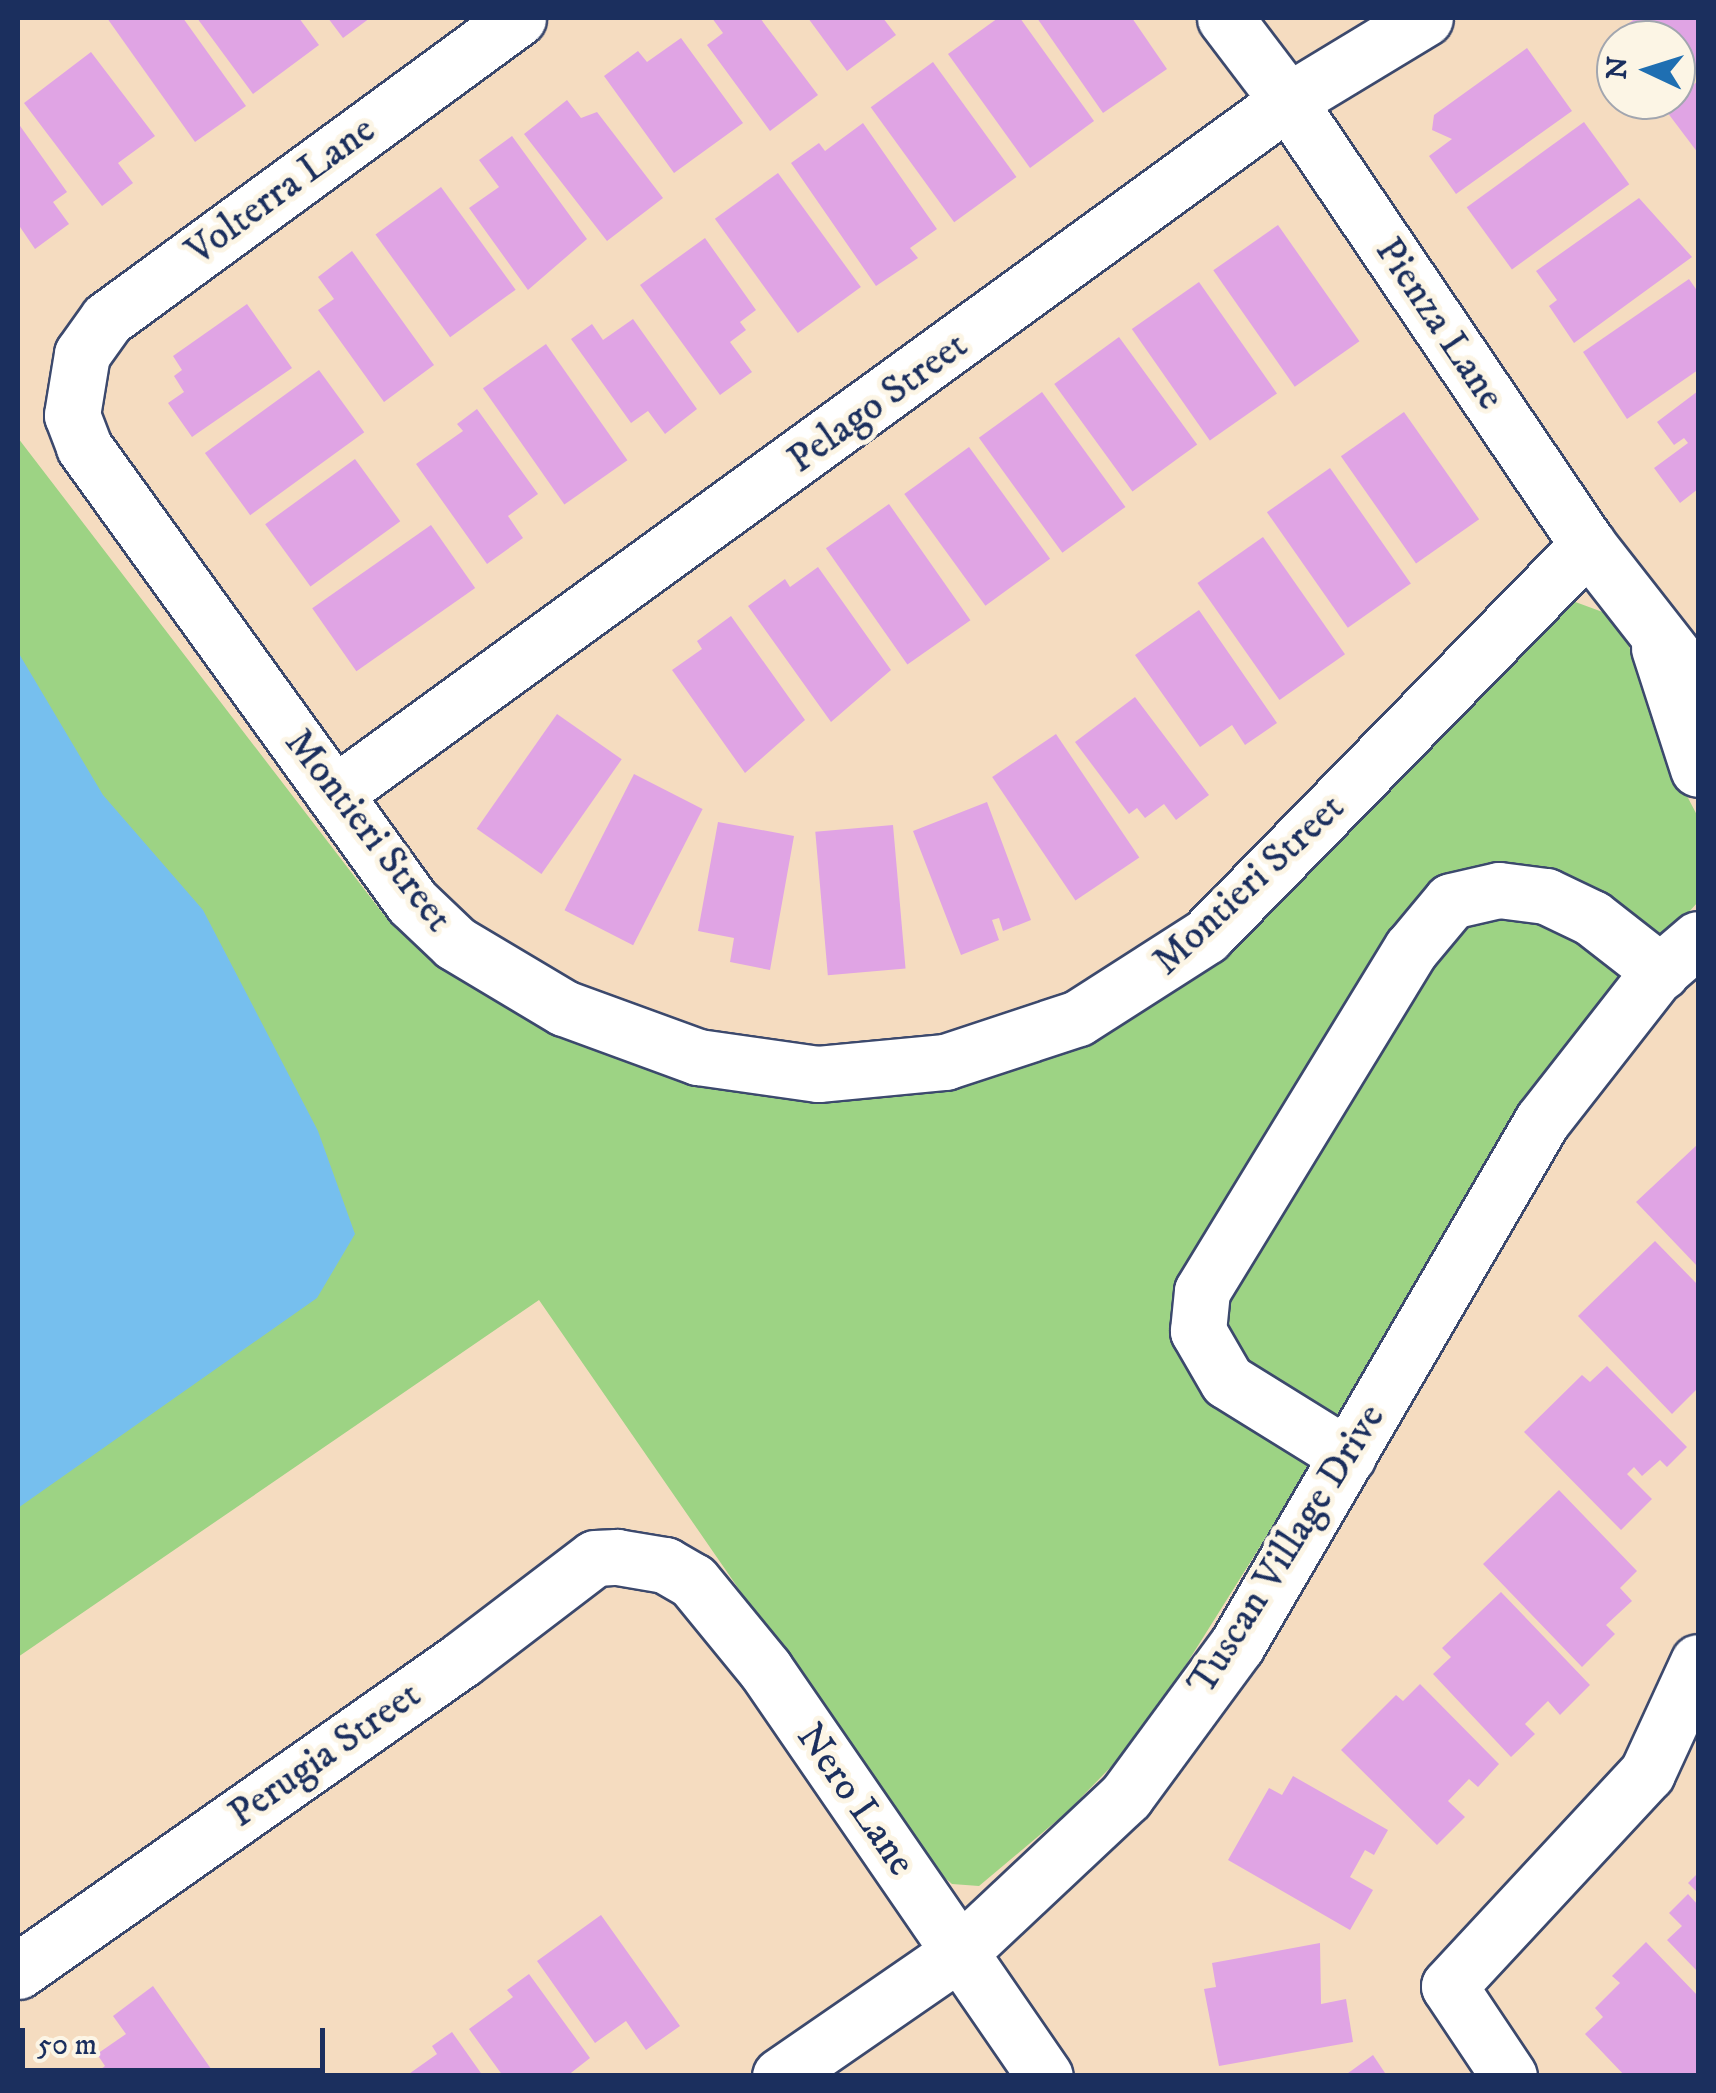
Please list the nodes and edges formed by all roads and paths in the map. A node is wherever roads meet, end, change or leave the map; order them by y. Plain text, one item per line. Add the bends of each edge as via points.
1 (518, 18) edge
2 (1225, 18) edge
3 (1425, 18) edge
4 (1288, 101) junction
5 (72, 386) joint
6 (1588, 544) junction
7 (1654, 630) junction
8 (1698, 686) edge
9 (1698, 769) edge
10 (334, 794) junction
11 (1680, 955) edge
12 (1348, 1456) junction
13 (636, 1559) joint
14 (1698, 1662) edge
15 (960, 1952) junction
16 (18, 1971) edge
17 (780, 2076) edge
18 (1045, 2076) edge
19 (1509, 2076) edge

1 - 5 street, Volterra Lane via 107,320 82,354
2 - 4 street, Pienza Lane
3 - 4 street, Pelago Street
4 - 6 street, Pienza Lane
4 - 10 street, Pelago Street
5 - 10 street, Montieri Street via 72,415 84,447
6 - 7 street, Pienza Lane
6 - 10 street, Montieri Street via 1206,936 1078,1018 945,1062 818,1074 762,1069 698,1057 564,1008 456,943 412,902
7 - 8 street, Pienza Lane
7 - 9 street, Pienza Lane
11 - 12 street, Tuscan Village Drive via 1542,1120
11 - 12 street via 1546,896 1499,890 1451,901 1412,949 1202,1291 1198,1331 1227,1381
12 - 15 street, Tuscan Village Drive via 1237,1645 1126,1796
13 - 15 street, Nero Lane via 693,1580 764,1669
13 - 16 street, Perugia Street via 595,1558
14 - 19 street via 1647,1773 1449,1986
15 - 17 street, Tuscan Village Drive
15 - 18 street, Nero Lane

